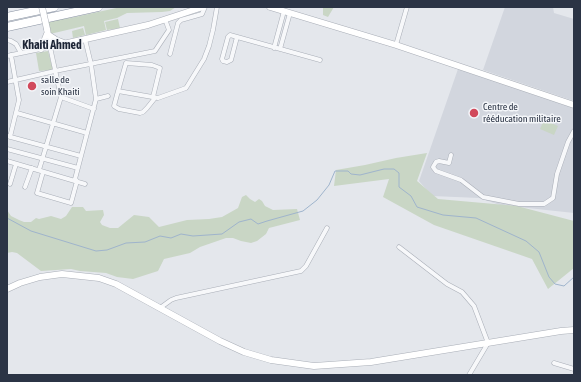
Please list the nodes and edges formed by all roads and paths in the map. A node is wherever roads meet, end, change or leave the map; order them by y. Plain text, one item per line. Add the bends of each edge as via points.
1 (42, 7) edge
2 (54, 7) edge
3 (98, 7) edge
4 (204, 7) edge
5 (217, 7) edge
6 (270, 7) edge
7 (407, 7) edge
8 (287, 12) junction
9 (7, 17) edge
10 (165, 19) junction
11 (7, 27) edge
12 (47, 32) junction
13 (237, 37) junction
14 (85, 39) junction
15 (7, 40) edge
16 (65, 43) junction
17 (396, 45) junction
18 (50, 47) junction
19 (274, 48) junction
20 (41, 49) junction
21 (280, 49) junction
22 (20, 54) junction
23 (170, 54) dead end
24 (9, 56) edge
25 (320, 60) dead end
26 (91, 64) junction
27 (55, 71) junction
28 (16, 80) junction
29 (7, 82) edge
30 (118, 91) junction
31 (108, 96) dead end
32 (61, 97) junction
33 (154, 98) junction
34 (96, 99) junction
35 (574, 105) edge
36 (94, 109) junction
37 (17, 113) junction
38 (53, 123) junction
39 (574, 131) edge
40 (87, 133) junction
41 (9, 136) edge
42 (47, 146) junction
43 (7, 149) edge
44 (451, 155) dead end
45 (81, 156) junction
46 (43, 159) junction
47 (7, 161) edge
48 (16, 164) junction
49 (32, 168) junction
50 (78, 168) junction
51 (41, 171) junction
52 (77, 181) junction
53 (10, 184) dead end
54 (85, 184) dead end
55 (25, 187) dead end
56 (327, 228) dead end
57 (399, 247) dead end
58 (7, 289) edge
59 (160, 308) junction
60 (574, 330) edge
61 (488, 343) junction
62 (574, 362) edge
63 (554, 363) dead end
64 (573, 369) edge
65 (469, 375) edge

1 - 12 main road, bridge
2 - 9 highway
3 - 11 highway
4 - 10 main road
4 - 23 street via 202,14 178,23
5 - 33 street via 209,46 186,88
6 - 8 main road
7 - 17 street
8 - 17 main road
8 - 19 street
8 - 21 street
10 - 14 main road
10 - 26 street via 169,30 155,51
12 - 16 main road via 56,40
12 - 18 main road
12 - 20 main road
13 - 13 street via 228,36 223,61 231,60
13 - 19 street
14 - 16 main road
14 - 26 street
15 - 22 street via 16,44
16 - 18 main road
17 - 35 main road
18 - 20 street
18 - 27 street
19 - 21 street
20 - 22 street
21 - 25 street
22 - 24 street
24 - 28 street
26 - 27 street
26 - 34 street
27 - 28 street
27 - 32 street
28 - 29 street
28 - 37 street via 19,100
30 - 33 street
30 - 33 street via 114,106 135,113 143,112
30 - 33 street via 126,63 152,65 160,68
31 - 34 street
32 - 36 street
32 - 38 street
34 - 36 street
36 - 40 street
37 - 38 street
37 - 41 street
38 - 40 street
38 - 42 street
39 - 44 street via 556,174 553,198 544,204 519,204 483,197 461,180 433,168 439,161 449,163
40 - 45 street
41 - 42 street
42 - 45 street
42 - 46 street
43 - 46 street
45 - 50 street
46 - 50 street
46 - 51 street
47 - 48 street
48 - 49 street
48 - 53 street
49 - 51 street
49 - 55 street
50 - 52 street via 75,179
51 - 52 street
51 - 52 street via 37,193 71,203
52 - 54 street
56 - 59 street via 301,271 176,298
57 - 61 street via 470,300
58 - 59 main road via 40,277 62,274 99,278 116,284
59 - 61 main road via 244,352 301,365 328,366 370,362
60 - 61 main road
61 - 65 street
62 - 64 street
63 - 64 street

